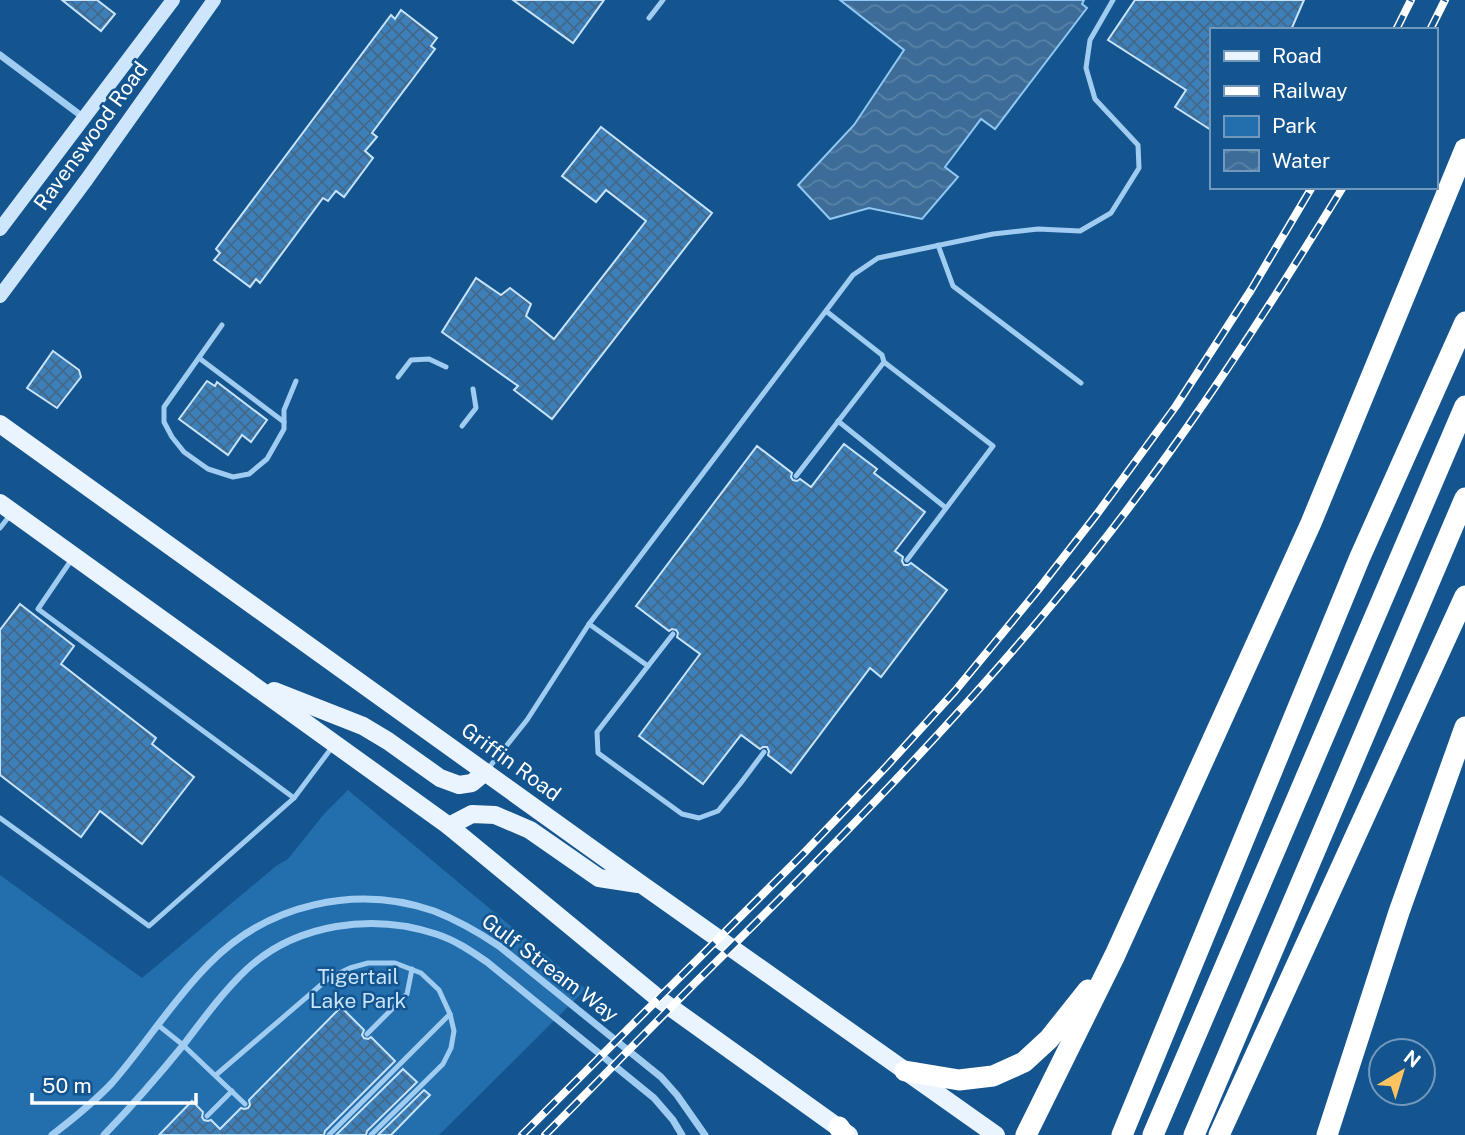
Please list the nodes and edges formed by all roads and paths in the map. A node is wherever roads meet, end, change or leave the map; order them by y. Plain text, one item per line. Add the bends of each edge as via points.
1 (173, 0) edge
2 (214, 0) edge
3 (663, 0) edge
4 (1113, 0) edge
5 (649, 18) dead end
6 (0, 55) edge
7 (83, 117) junction
8 (1465, 149) edge
9 (0, 229) edge
10 (938, 245) junction
11 (0, 296) edge
12 (826, 311) junction
13 (1465, 322) edge
14 (222, 325) dead end
15 (199, 358) junction
16 (884, 362) junction
17 (446, 367) dead end
18 (398, 377) dead end
19 (296, 381) dead end
20 (1081, 383) dead end
21 (473, 389) dead end
22 (1465, 406) edge
23 (838, 421) junction
24 (284, 422) junction
25 (0, 424) edge
26 (463, 426) dead end
27 (796, 476) dead end
28 (1465, 498) edge
29 (7, 507) edge
30 (946, 508) junction
31 (0, 528) edge
32 (74, 556) junction
33 (907, 560) dead end
34 (1465, 596) edge
35 (589, 624) junction
36 (673, 634) dead end
37 (648, 666) junction
38 (248, 681) junction
39 (1465, 727) edge
40 (335, 744) junction
41 (764, 752) dead end
42 (485, 772) junction
43 (294, 798) junction
44 (0, 818) edge
45 (449, 826) junction
46 (640, 884) junction
47 (1115, 955) junction
48 (412, 970) junction
49 (450, 1014) junction
50 (158, 1025) junction
51 (368, 1034) dead end
52 (183, 1045) junction
53 (905, 1071) junction
54 (216, 1075) junction
55 (232, 1091) junction
56 (245, 1104) dead end
57 (207, 1116) dead end
58 (844, 1132) edge
59 (52, 1135) edge
60 (104, 1135) edge
61 (330, 1135) edge
62 (371, 1135) edge
63 (682, 1135) edge
64 (705, 1135) edge
65 (996, 1135) edge
66 (1026, 1135) edge
67 (1122, 1135) edge
68 (1153, 1135) edge
69 (1194, 1135) edge
70 (1219, 1135) edge
71 (1327, 1135) edge

1 - 7 street, Ravenswood Road
2 - 11 street, Ravenswood Road
3 - 5 lane
4 - 10 lane via 1090,40 1086,68 1095,99 1138,145 1139,168 1111,213 1080,231 1038,229
6 - 7 street
7 - 9 street, Ravenswood Road
8 - 47 highway via 1311,523
10 - 12 lane via 878,258 853,275
10 - 20 lane via 953,286
12 - 16 lane via 882,355
12 - 35 lane
13 - 67 highway via 1360,557
14 - 15 lane
15 - 24 lane
15 - 24 lane via 164,407 164,422 184,452 208,469 233,477 249,474 267,459
16 - 23 lane
16 - 30 lane via 993,446
17 - 18 lane via 429,359 411,360
19 - 24 lane
21 - 26 lane via 476,408
22 - 68 highway
23 - 27 lane
23 - 30 lane
25 - 42 main road, Griffin Road
28 - 69 highway
29 - 31 lane
29 - 32 main road
30 - 33 lane
32 - 38 main road
32 - 43 lane via 38,609
34 - 70 highway
35 - 37 lane
35 - 42 lane via 527,720
36 - 37 lane
37 - 41 lane via 597,732 598,753 682,814 699,818 718,811
38 - 40 main road
38 - 42 main road via 363,726 440,778 459,785 472,783
39 - 71 highway
40 - 43 lane
40 - 45 main road
42 - 46 main road, Griffin Road
43 - 44 lane via 149,926
45 - 46 main road via 472,814 495,815 530,830 599,878
45 - 58 main road via 659,999
46 - 53 main road, Griffin Road
47 - 53 highway via 1049,1039 1024,1062 993,1076 959,1080
47 - 66 highway
48 - 49 lane via 439,990
48 - 51 lane via 407,994
48 - 54 lane via 368,963 329,978
49 - 61 lane
49 - 62 lane via 453,1039 443,1064
50 - 52 lane
50 - 59 street, Gulf Stream Way via 110,1084
50 - 64 street, Gulf Stream Way via 209,963 272,919 342,900 389,900 453,919 499,946 661,1077
52 - 54 lane
52 - 60 street, Gulf Stream Way
52 - 63 street, Gulf Stream Way via 248,968 292,940 353,924 408,927 437,934 487,962 654,1098
53 - 65 main road, Griffin Road
54 - 55 lane
55 - 56 lane
55 - 57 lane

